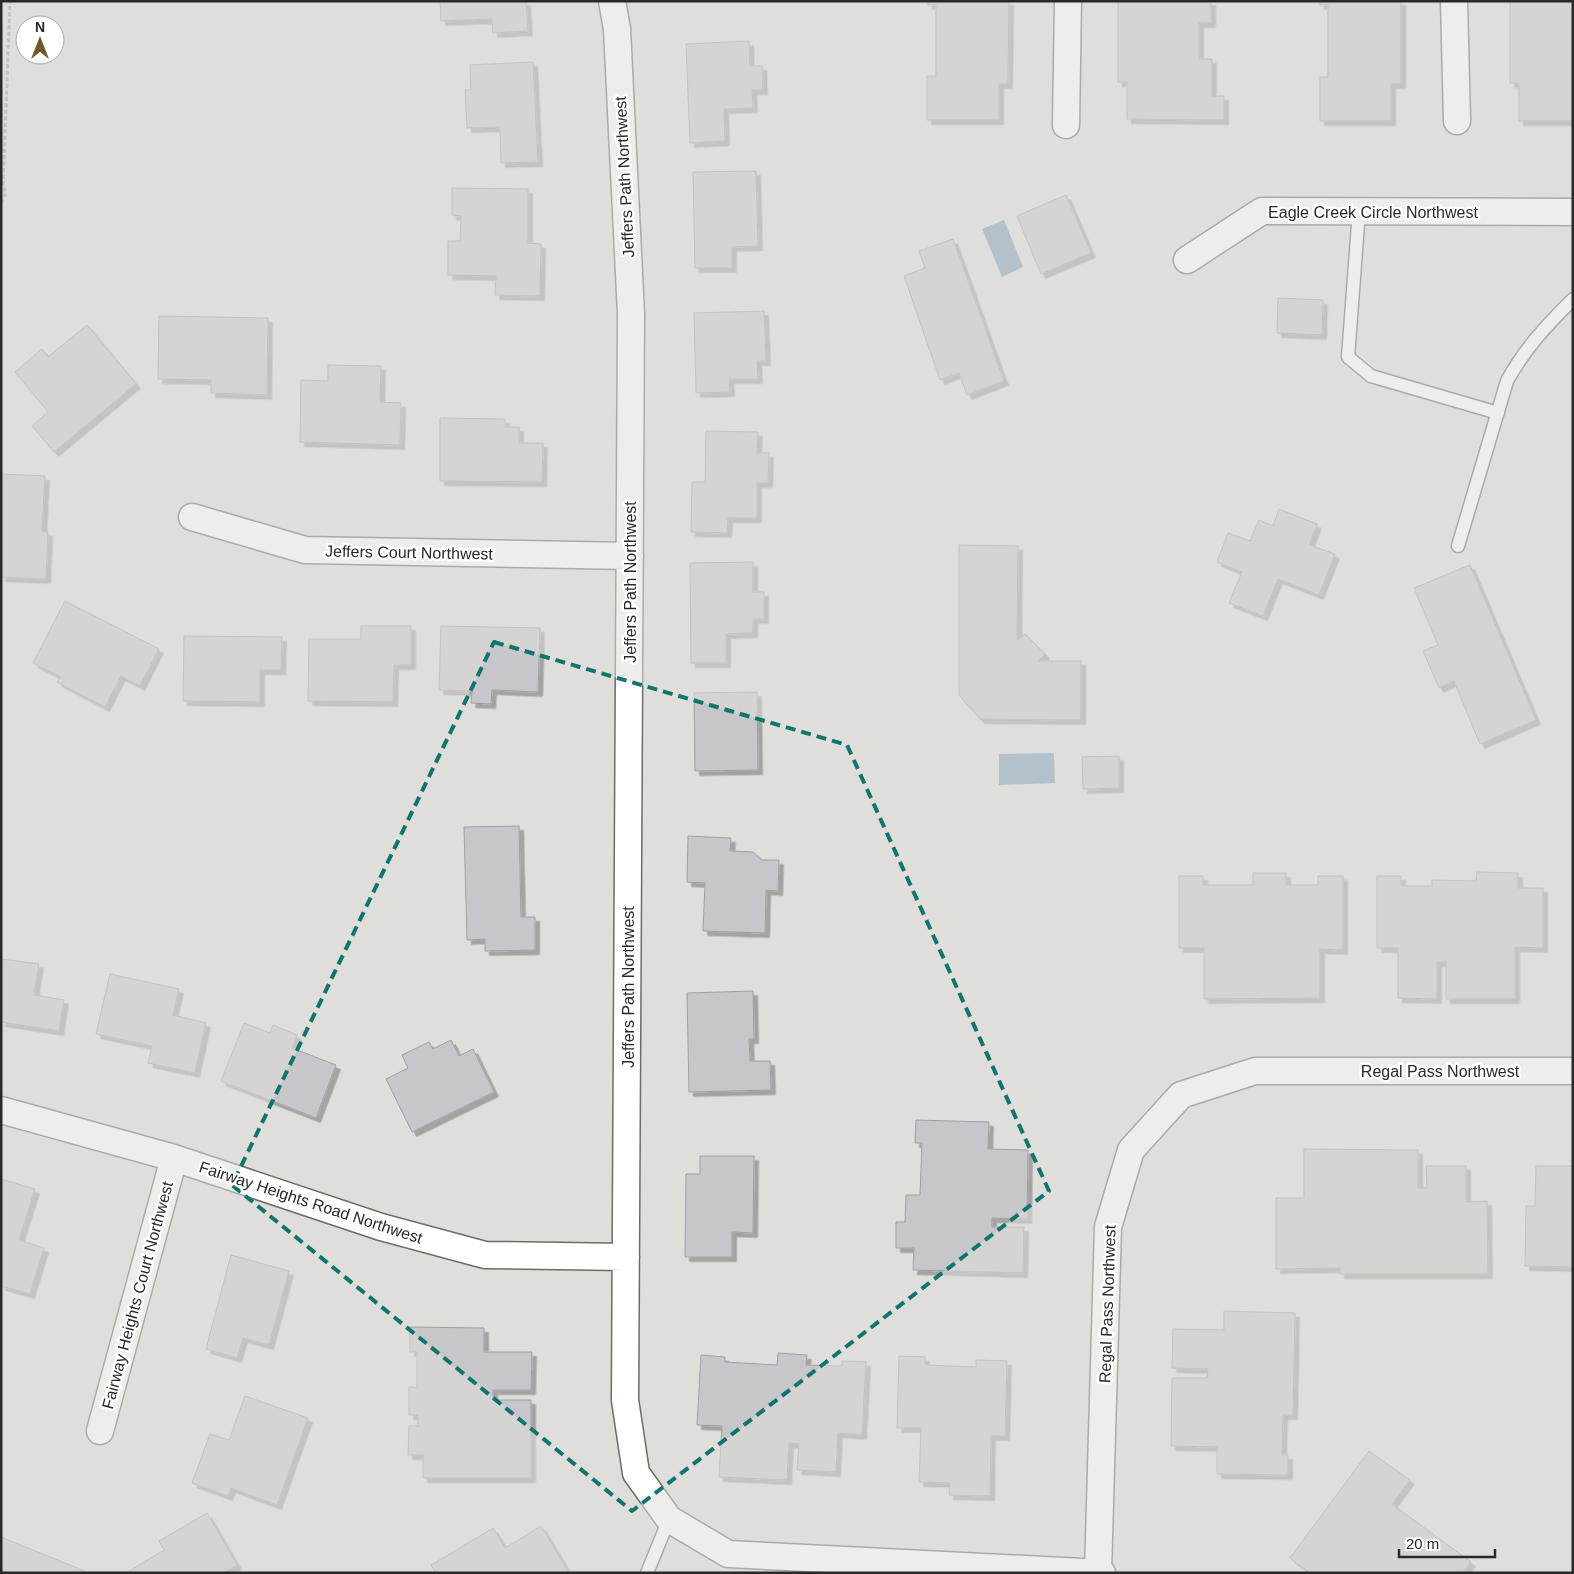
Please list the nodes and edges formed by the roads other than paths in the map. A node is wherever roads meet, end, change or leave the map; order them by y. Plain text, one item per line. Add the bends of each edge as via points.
1 (612, 1) edge
2 (1068, 1) edge
3 (1454, 1) edge
4 (1457, 121) dead end
5 (1066, 125) dead end
6 (1359, 211) junction
7 (1573, 212) edge
8 (1187, 260) dead end
9 (1573, 298) edge
10 (1498, 413) junction
11 (192, 517) dead end
12 (1458, 546) dead end
13 (630, 556) junction
14 (1573, 1071) edge
15 (1, 1110) edge
16 (174, 1158) junction
17 (626, 1257) junction
18 (100, 1431) dead end
19 (669, 1519) junction
20 (1100, 1572) edge
21 (647, 1573) edge

1 - 13 street, Jeffers Path Northwest via 617,29 631,314
2 - 5 street
3 - 4 street
6 - 7 street, Eagle Creek Circle Northwest
6 - 8 street, Eagle Creek Circle Northwest via 1262,211
6 - 10 lane via 1348,357 1371,376
9 - 10 lane via 1520,358 1507,381
10 - 12 lane
11 - 13 street, Jeffers Court Northwest via 305,550
13 - 17 street, Jeffers Path Northwest
14 - 20 street, Regal Pass Northwest via 1255,1071 1182,1095 1131,1150 1108,1227
15 - 16 street, Fairway Heights Road Northwest
16 - 17 street, Fairway Heights Road Northwest via 381,1227 485,1255
16 - 18 street, Fairway Heights Court Northwest
17 - 19 street, Jeffers Path Northwest via 625,1400 636,1473
19 - 20 street, Jeffers Path Northwest via 728,1554
19 - 21 lane

